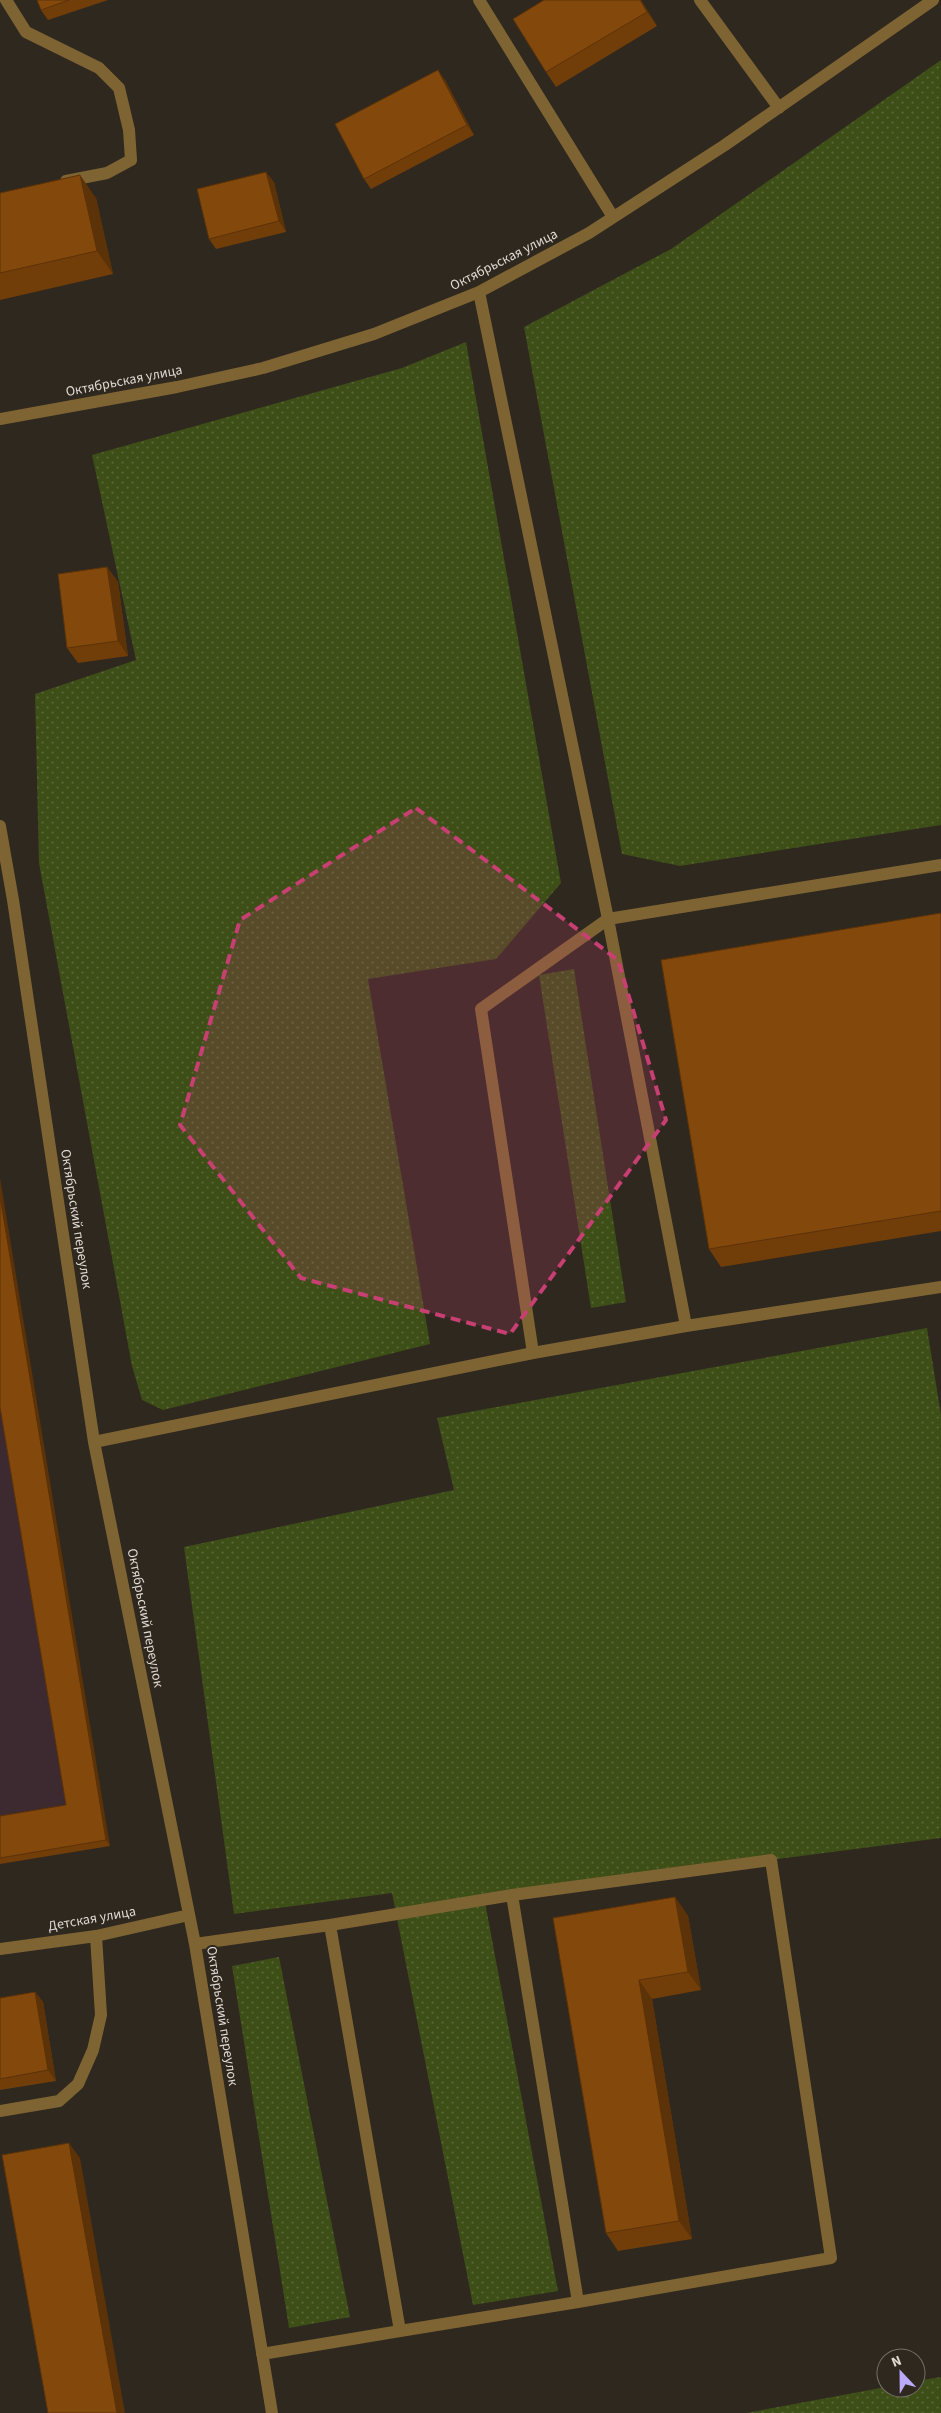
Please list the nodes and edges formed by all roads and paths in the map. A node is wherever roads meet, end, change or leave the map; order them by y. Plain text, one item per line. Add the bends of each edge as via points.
1 (6, 0) edge
2 (479, 0) edge
3 (700, 0) edge
4 (933, 0) edge
5 (779, 108) junction
6 (58, 183) edge
7 (613, 217) junction
8 (479, 292) junction
9 (0, 419) edge
10 (0, 826) edge
11 (941, 865) edge
12 (13, 900) junction
13 (0, 902) edge
14 (608, 919) junction
15 (941, 1287) edge
16 (686, 1326) junction
17 (533, 1353) junction
18 (94, 1442) junction
19 (512, 1895) junction
20 (189, 1915) junction
21 (330, 1925) junction
22 (96, 1936) junction
23 (195, 1944) junction
24 (0, 1949) edge
25 (0, 2111) edge
26 (578, 2302) junction
27 (400, 2331) junction
28 (262, 2354) junction
29 (272, 2413) edge

1 - 6 street via 26,32 98,68 119,88 130,130 131,160 107,173
2 - 7 street
3 - 5 street
4 - 5 street, Октябрьская улица
5 - 7 street, Октябрьская улица
7 - 8 street, Октябрьская улица
8 - 9 street, Октябрьская улица via 374,334 263,368
8 - 14 street
10 - 12 street, Октябрьский переулок
11 - 14 street
12 - 13 street
12 - 18 street, Октябрьский переулок
14 - 16 street
14 - 17 street via 482,1009
15 - 16 street
16 - 17 street
17 - 18 street
18 - 20 street, Октябрьский переулок
19 - 21 street
19 - 26 street
19 - 26 street via 771,1860 831,2258
20 - 22 street, Детская улица
20 - 23 street, Октябрьский переулок
21 - 23 street
21 - 27 street
22 - 24 street, Детская улица
22 - 25 street via 101,2015 93,2050 78,2084 59,2101
23 - 28 street, Октябрьский переулок
26 - 27 street
27 - 28 street
28 - 29 street, Октябрьский переулок

